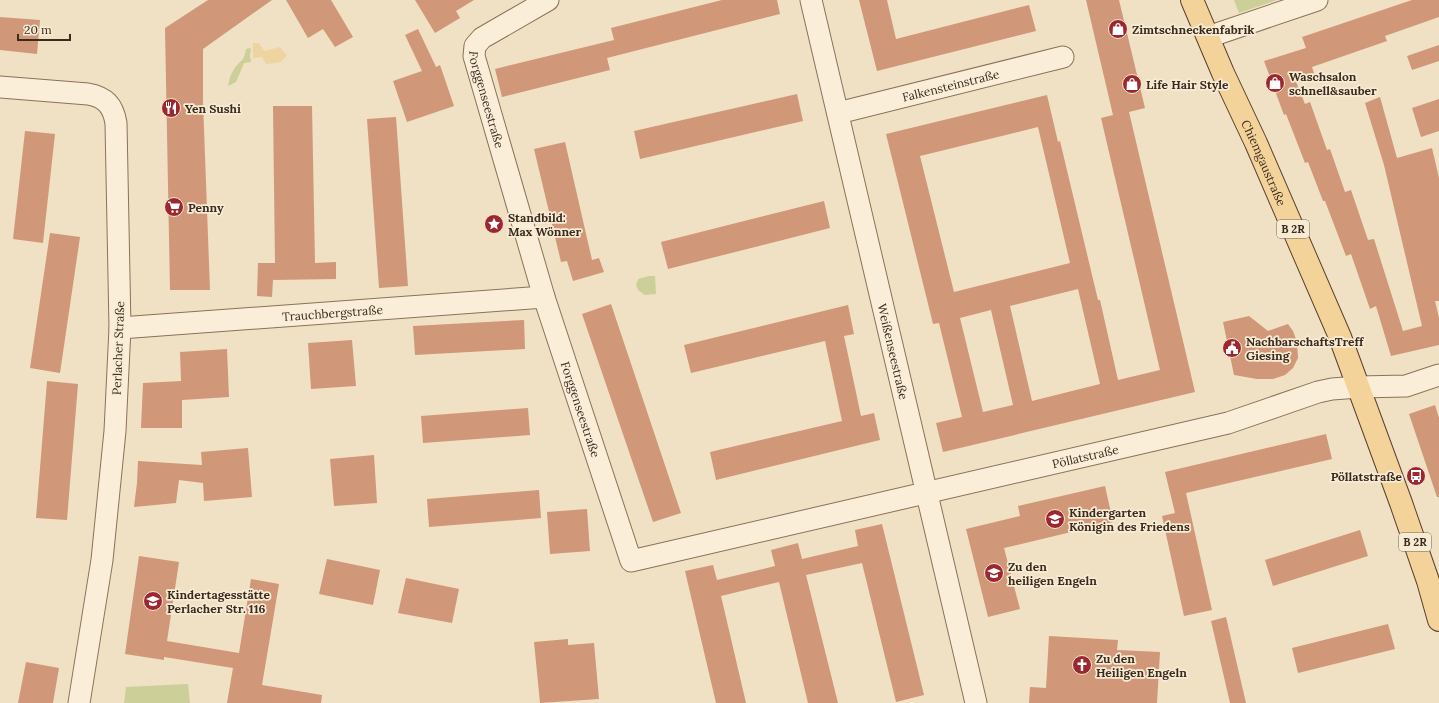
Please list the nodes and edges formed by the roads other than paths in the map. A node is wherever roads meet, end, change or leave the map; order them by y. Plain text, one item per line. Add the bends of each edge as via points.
1 (548, 0) edge
2 (811, 0) edge
3 (1192, 0) edge
4 (1317, 0) edge
5 (1208, 37) junction
6 (1064, 57) dead end
7 (0, 87) edge
8 (838, 113) junction
9 (544, 297) junction
10 (120, 328) junction
11 (1439, 376) edge
12 (1359, 387) junction
13 (927, 493) junction
14 (1434, 579) edge
15 (1439, 620) edge
16 (80, 703) edge
17 (976, 703) edge

1 - 9 street, Forggenseestraße via 482,38 475,46 474,56
2 - 8 street, Weißenseestraße
3 - 5 main road, Chiemgaustraße / B 2R
4 - 5 street
5 - 12 main road, Chiemgaustraße / B 2R via 1340,337
6 - 8 street, Falkensteinstraße
7 - 10 street, Perlacher Straße via 93,94 106,100 113,111 116,122
8 - 13 street, Weißenseestraße
9 - 10 street, Trauchbergstraße
9 - 13 street, Forggenseestraße via 631,562
10 - 16 street, Perlacher Straße via 115,431 106,533
11 - 12 street, Pöllatstraße via 1406,386
12 - 13 street, Pöllatstraße via 1318,392 1228,423
12 - 14 main road, Chiemgaustraße / B 2R
13 - 17 street, Weißenseestraße
14 - 15 main road, Chiemgaustraße / B 2R

